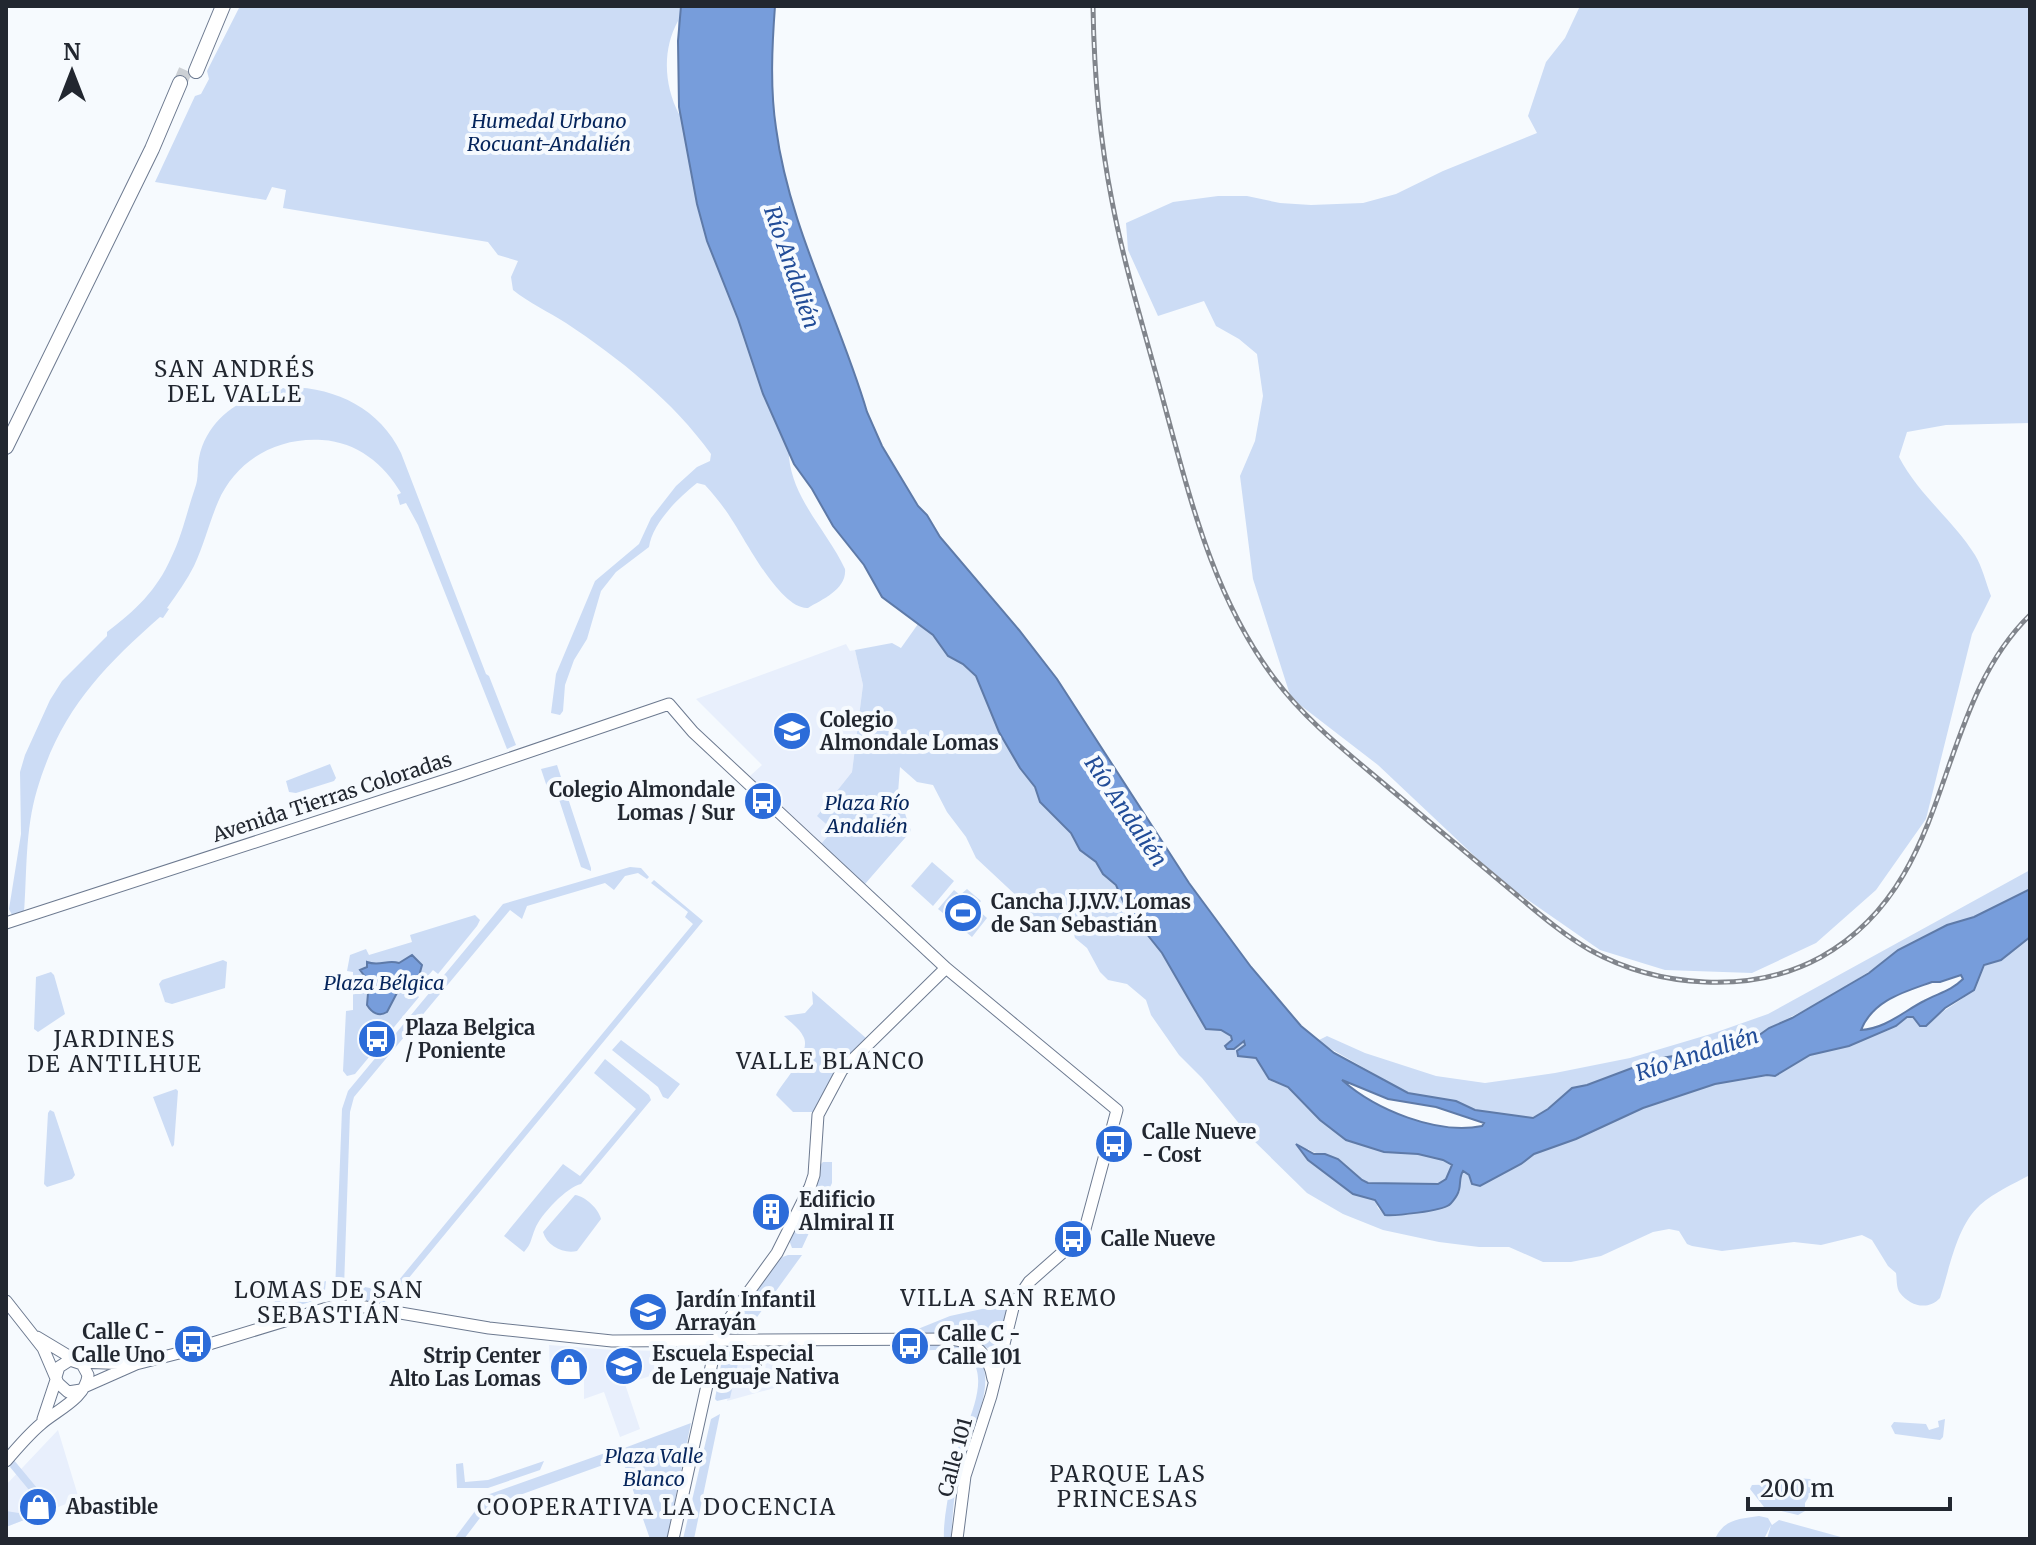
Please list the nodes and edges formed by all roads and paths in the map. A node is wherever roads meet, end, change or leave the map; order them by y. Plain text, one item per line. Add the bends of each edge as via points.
1 (222, 6) edge
2 (192, 69) tunnel mouth
3 (184, 85) tunnel mouth
4 (6, 447) edge
5 (6, 923) edge
6 (946, 968) junction
7 (6, 1301) edge
8 (33, 1335) junction
9 (717, 1340) junction
10 (52, 1346) junction
11 (1002, 1352) junction
12 (985, 1354) junction
13 (49, 1359) junction
14 (78, 1362) junction
15 (136, 1364) junction
16 (56, 1378) junction
17 (994, 1385) junction
18 (82, 1388) junction
19 (41, 1423) junction
20 (6, 1461) edge
21 (673, 1539) edge
22 (957, 1539) edge

1 - 2 highway
3 - 4 highway
5 - 6 street, Avenida Tierras Coloradas via 669,704 698,738
6 - 9 street via 842,1070 818,1115 812,1183 777,1253
6 - 11 street, Calle 101 via 1117,1110 1085,1229 1019,1294
7 - 8 street
8 - 10 street
8 - 13 street
9 - 12 street via 951,1339 971,1343
9 - 15 street via 596,1340 342,1306
9 - 21 street
10 - 13 street
10 - 14 street
11 - 12 street
11 - 17 street, Calle 101
12 - 17 street
13 - 16 street
14 - 15 street
14 - 16 street via 61,1365
14 - 18 street via 88,1372
15 - 18 street
16 - 18 street via 68,1392
16 - 19 street
17 - 22 street, Calle 101 via 965,1476
18 - 19 street
19 - 20 street

